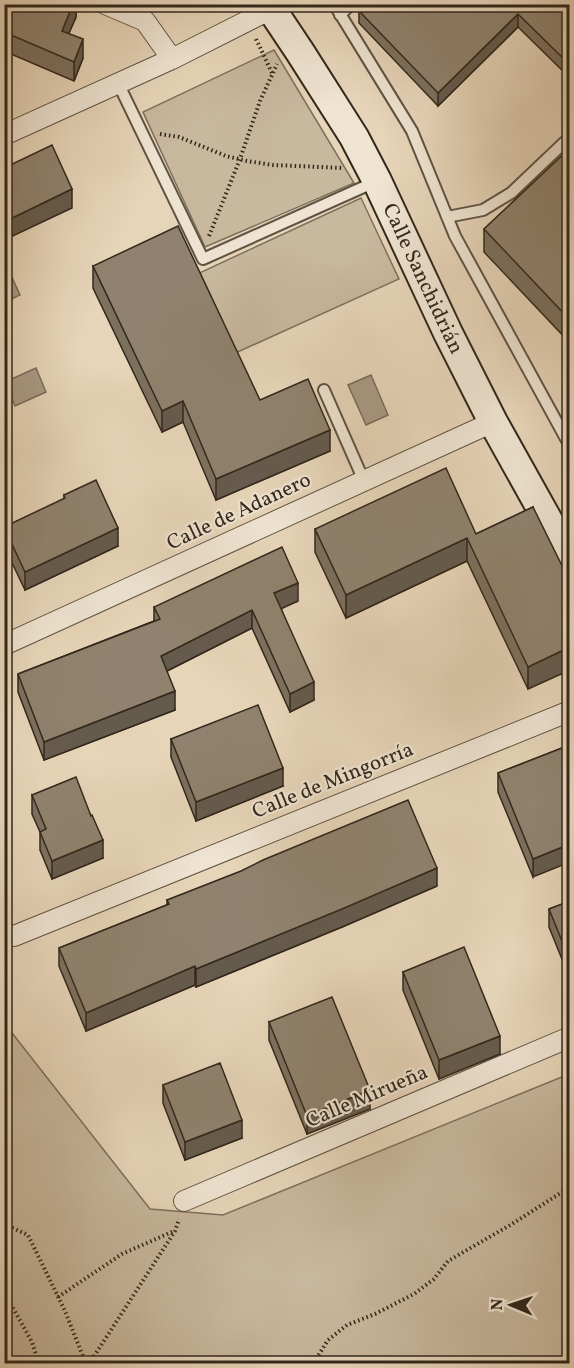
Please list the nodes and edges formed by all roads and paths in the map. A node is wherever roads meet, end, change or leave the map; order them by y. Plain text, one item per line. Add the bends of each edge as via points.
1 (105, 4) edge
2 (334, 4) edge
3 (351, 4) edge
4 (269, 7) edge
5 (340, 15) junction
6 (256, 38) dead end
7 (300, 52) junction
8 (172, 59) junction
9 (273, 73) junction
10 (118, 83) junction
11 (140, 127) junction
12 (4, 135) edge
13 (570, 137) edge
14 (240, 159) junction
15 (373, 174) junction
16 (447, 217) junction
17 (203, 259) junction
18 (324, 390) dead end
19 (493, 422) junction
20 (570, 446) edge
21 (364, 481) junction
22 (570, 560) edge
23 (4, 645) edge
24 (569, 714) edge
25 (9, 935) edge
26 (570, 1037) edge
27 (570, 1187) edge
28 (184, 1201) dead end
29 (4, 1224) edge
30 (4, 1292) edge
31 (58, 1297) junction
32 (39, 1364) edge
33 (87, 1364) edge
34 (318, 1364) edge

1 - 8 street via 145,21
2 - 5 lane
3 - 5 lane
4 - 7 street, Calle Sanchidrián
4 - 8 street
5 - 16 lane via 412,131
6 - 9 path
7 - 9 path via 279,59
7 - 15 street, Calle Sanchidrián
8 - 10 street
9 - 14 path
10 - 11 lane
10 - 12 street
11 - 14 path
11 - 17 lane
13 - 16 lane via 511,193 483,210
14 - 15 path
14 - 17 path
15 - 17 lane
15 - 19 street, Calle Sanchidrián
16 - 20 lane
18 - 21 lane
19 - 21 street, Calle de Adanero
19 - 22 street, Calle Sanchidrián
21 - 23 street, Calle de Adanero
24 - 25 street, Calle de Mingorría
26 - 28 street, Calle Mirueña
27 - 34 path via 448,1261 434,1279 414,1294 347,1325 328,1340 318,1356
29 - 31 path via 28,1235
30 - 32 path via 32,1342
31 - 33 path
31 - 33 path via 122,1254 175,1231

